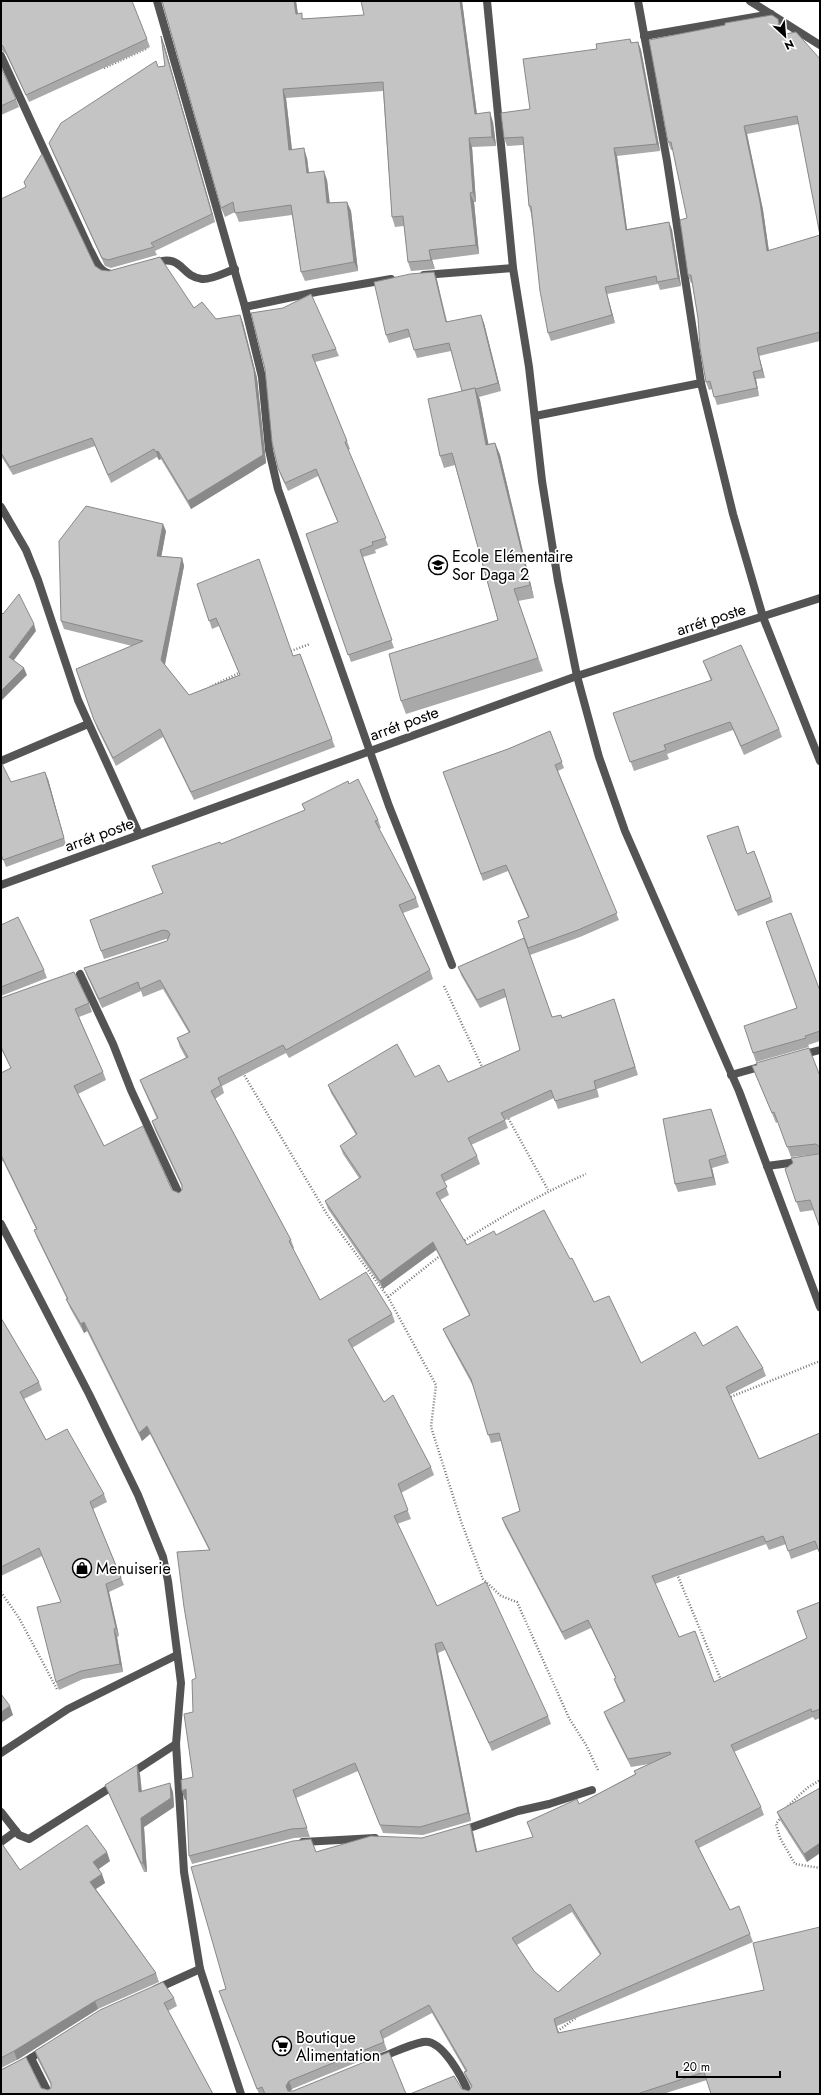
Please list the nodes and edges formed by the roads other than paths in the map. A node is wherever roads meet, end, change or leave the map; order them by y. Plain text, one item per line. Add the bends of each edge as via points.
1 (157, 1) edge
2 (487, 1) edge
3 (638, 1) edge
4 (750, 1) edge
5 (771, 14) junction
6 (644, 36) junction
7 (820, 45) edge
8 (1, 56) edge
9 (148, 264) edge
10 (513, 268) junction
11 (235, 269) junction
12 (122, 272) edge
13 (414, 276) edge
14 (399, 278) edge
15 (245, 307) junction
16 (701, 383) junction
17 (535, 416) junction
18 (1, 507) edge
19 (820, 598) edge
20 (763, 616) junction
21 (577, 676) junction
22 (88, 724) junction
23 (369, 750) junction
24 (1, 761) edge
25 (820, 761) edge
26 (139, 834) junction
27 (1, 886) edge
28 (452, 965) road end
29 (90, 971) edge
30 (820, 1050) edge
31 (790, 1058) edge
32 (768, 1064) edge
33 (731, 1075) junction
34 (820, 1159) edge
35 (767, 1166) junction
36 (180, 1196) edge
37 (1, 1224) edge
38 (820, 1307) edge
39 (177, 1655) junction
40 (176, 1744) junction
41 (1, 1753) edge
42 (592, 1790) road end
43 (1, 1812) edge
44 (16, 1831) junction
45 (454, 1833) edge
46 (383, 1838) edge
47 (1, 1842) edge
48 (295, 1843) edge
49 (200, 1969) junction
50 (145, 1994) edge
51 (50, 2046) edge
52 (30, 2058) junction
53 (369, 2062) edge
54 (1, 2074) edge
55 (49, 2094) edge
56 (241, 2094) edge
57 (469, 2094) edge

1 - 11 street
2 - 10 street
3 - 6 street
4 - 5 street
5 - 6 street
5 - 7 street
6 - 16 street via 667,162
8 - 12 street via 101,270 111,274
9 - 11 street via 164,259 173,260 193,276 204,279
10 - 13 street
10 - 17 street
11 - 15 street
14 - 15 street
15 - 23 street via 262,377 273,470
16 - 17 street
16 - 20 street via 733,514
17 - 21 street via 558,582
18 - 22 street via 26,550
19 - 20 street, arrét poste
20 - 21 street, arrét poste
20 - 25 street
21 - 23 street, arrét poste
21 - 33 street via 599,757 625,831
22 - 24 street
22 - 26 street
23 - 26 street, arrét poste
23 - 28 street
26 - 27 street, arrét poste
29 - 36 street via 76,975 113,1044 131,1090
30 - 31 street
32 - 33 street
33 - 35 street
34 - 35 street
35 - 38 street
37 - 39 street via 138,1495 162,1557 168,1581
39 - 40 street via 181,1683
39 - 41 street via 68,1709
40 - 44 street via 34,1837 25,1838
40 - 49 street via 187,1871
42 - 45 street
43 - 44 street
44 - 47 street
46 - 48 street
49 - 50 street
49 - 56 street
51 - 52 street
52 - 54 street
52 - 55 street
53 - 57 street via 424,2042 435,2044 453,2066

